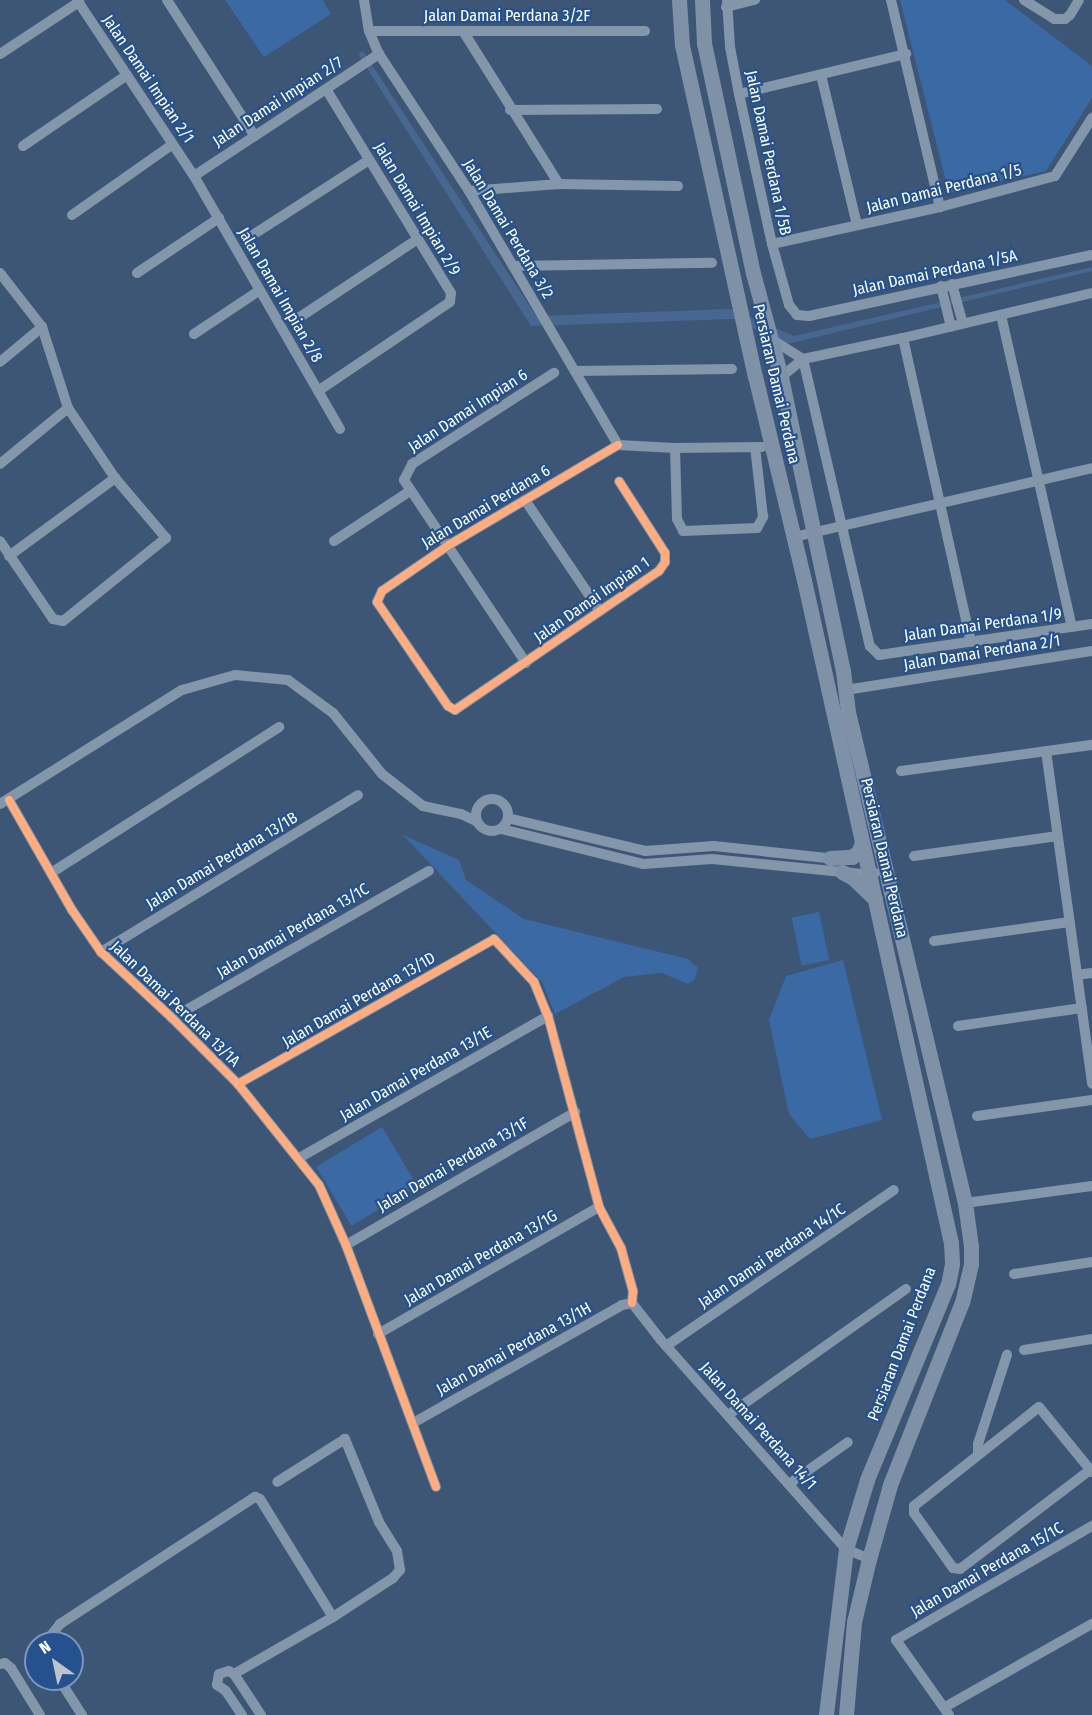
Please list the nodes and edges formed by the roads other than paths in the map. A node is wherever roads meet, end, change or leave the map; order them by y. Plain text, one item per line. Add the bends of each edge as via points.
1 (166, 0) edge
2 (364, 0) edge
3 (679, 0) edge
4 (702, 0) edge
5 (755, 0) edge
6 (891, 0) edge
7 (1024, 0) edge
8 (1079, 0) edge
9 (78, 1) edge
10 (726, 3) edge
11 (369, 31) junction
12 (645, 31) dead end
13 (463, 32) junction
14 (0, 54) edge
15 (906, 54) junction
16 (375, 56) junction
17 (127, 75) junction
18 (821, 75) junction
19 (326, 89) junction
20 (739, 93) junction
21 (657, 109) dead end
22 (510, 110) junction
23 (1092, 118) edge
24 (254, 135) junction
25 (173, 144) junction
26 (23, 146) dead end
27 (369, 160) junction
28 (194, 176) junction
29 (559, 184) junction
30 (678, 186) dead end
31 (469, 191) junction
32 (940, 207) junction
33 (72, 215) dead end
34 (219, 218) junction
35 (857, 225) junction
36 (248, 238) dead end
37 (418, 239) junction
38 (772, 244) junction
39 (1092, 255) edge
40 (712, 263) dead end
41 (513, 266) junction
42 (0, 273) edge
43 (137, 273) dead end
44 (948, 289) junction
45 (260, 290) junction
46 (1092, 293) edge
47 (789, 305) joint
48 (952, 306) junction
49 (1001, 315) junction
50 (300, 317) dead end
51 (963, 324) junction
52 (42, 327) junction
53 (951, 327) junction
54 (194, 334) dead end
55 (903, 338) junction
56 (771, 339) junction
57 (802, 359) junction
58 (0, 362) edge
59 (732, 369) dead end
60 (575, 371) junction
61 (554, 373) dead end
62 (781, 377) junction
63 (318, 391) junction
64 (68, 408) junction
65 (340, 429) dead end
66 (618, 445) junction
67 (772, 446) junction
68 (755, 447) junction
69 (675, 448) junction
70 (0, 464) edge
71 (1092, 468) edge
72 (115, 478) junction
73 (1039, 480) junction
74 (619, 481) dead end
75 (410, 491) junction
76 (525, 500) junction
77 (940, 503) junction
78 (840, 526) junction
79 (814, 532) junction
80 (794, 537) junction
81 (0, 541) edge
82 (334, 541) dead end
83 (449, 545) junction
84 (9, 556) junction
85 (600, 611) junction
86 (1092, 624) edge
87 (1072, 627) junction
88 (971, 641) junction
89 (1092, 651) edge
90 (526, 663) junction
91 (843, 671) junction
92 (852, 689) junction
93 (455, 710) joint
94 (279, 727) dead end
95 (1092, 745) edge
96 (1046, 751) junction
97 (901, 771) dead end
98 (358, 795) dead end
99 (4, 802) edge
100 (478, 807) junction
101 (461, 814) junction
102 (508, 818) junction
103 (476, 821) junction
104 (501, 829) junction
105 (1058, 836) junction
106 (862, 842) junction
107 (914, 856) dead end
108 (830, 858) junction
109 (875, 866) junction
110 (429, 871) dead end
111 (842, 872) junction
112 (51, 873) junction
113 (888, 886) junction
114 (875, 899) junction
115 (1070, 922) junction
116 (934, 941) dead end
117 (101, 952) junction
118 (1092, 973) edge
119 (1077, 975) junction
120 (1082, 1008) junction
121 (548, 1016) junction
122 (172, 1018) junction
123 (958, 1026) dead end
124 (238, 1084) junction
125 (1092, 1084) edge
126 (1092, 1100) edge
127 (575, 1112) junction
128 (977, 1116) dead end
129 (299, 1158) junction
130 (1092, 1186) edge
131 (894, 1190) dead end
132 (965, 1203) junction
133 (599, 1207) junction
134 (346, 1245) junction
135 (1092, 1262) edge
136 (1014, 1274) dead end
137 (906, 1289) dead end
138 (632, 1303) junction
139 (938, 1308) junction
140 (956, 1321) junction
141 (378, 1334) junction
142 (1092, 1339) edge
143 (666, 1346) junction
144 (1024, 1350) dead end
145 (1007, 1354) dead end
146 (728, 1415) junction
147 (413, 1423) junction
148 (848, 1442) dead end
149 (978, 1453) junction
150 (1091, 1471) edge
151 (277, 1482) dead end
152 (789, 1484) junction
153 (436, 1487) dead end
154 (1092, 1526) edge
155 (846, 1549) junction
156 (869, 1558) junction
157 (333, 1617) junction
158 (1092, 1624) edge
159 (54, 1631) edge
160 (0, 1664) edge
161 (234, 1674) junction
162 (66, 1691) edge
163 (947, 1711) edge
164 (40, 1715) edge
165 (82, 1715) edge
166 (242, 1715) edge
167 (261, 1715) edge
168 (826, 1715) edge
169 (846, 1715) edge

1 - 24 street
2 - 11 street, Jalan Damai Perdana 3/2
3 - 67 main road, Persiaran Damai Perdana via 682,45
4 - 56 main road, Persiaran Damai Perdana via 704,44
5 - 10 street
6 - 15 street
7 - 8 street via 1054,19 1065,19
9 - 14 street
9 - 17 street, Jalan Damai Impian 2/1
10 - 20 street, Jalan Damai Perdana 1/5B
11 - 13 street, Jalan Damai Perdana 3/2F
11 - 16 street, Jalan Damai Perdana 3/2
12 - 13 street, Jalan Damai Perdana 3/2F
13 - 22 street
15 - 18 street
15 - 32 street
16 - 19 street, Jalan Damai Impian 2/7
16 - 31 street, Jalan Damai Perdana 3/2
17 - 25 street, Jalan Damai Impian 2/1
17 - 26 street
18 - 20 street
18 - 35 street
19 - 24 street, Jalan Damai Impian 2/7
19 - 27 street, Jalan Damai Impian 2/9
20 - 38 street, Jalan Damai Perdana 1/5B
21 - 22 street
22 - 29 street
23 - 32 street, Jalan Damai Perdana 1/5 via 1055,176
24 - 28 street, Jalan Damai Impian 2/7
25 - 28 street, Jalan Damai Impian 2/1
25 - 33 street
27 - 36 street
27 - 37 street, Jalan Damai Impian 2/9
28 - 34 street, Jalan Damai Impian 2/8
29 - 30 street
29 - 31 street
31 - 41 street, Jalan Damai Perdana 3/2
32 - 35 street, Jalan Damai Perdana 1/5
34 - 43 street
34 - 45 street, Jalan Damai Impian 2/8
35 - 38 street, Jalan Damai Perdana 1/5
37 - 50 street
37 - 63 street, Jalan Damai Impian 2/9 via 451,293 450,302
38 - 47 street, Jalan Damai Perdana 1/5B
39 - 44 street, Jalan Damai Perdana 1/5A
40 - 41 street
41 - 60 street, Jalan Damai Perdana 3/2
42 - 52 street
44 - 47 street, Jalan Damai Perdana 1/5A via 809,316 797,315
44 - 48 street
45 - 54 street
45 - 63 street, Jalan Damai Impian 2/8
46 - 49 street
48 - 51 street
48 - 53 street
49 - 51 street
49 - 73 street
51 - 53 street
52 - 58 street
52 - 64 street
53 - 55 street
55 - 57 street
55 - 77 street
56 - 57 street
56 - 62 main road, Persiaran Damai Perdana
57 - 62 street
57 - 78 street
59 - 60 street
60 - 66 street, Jalan Damai Perdana 3/2
61 - 75 street, Jalan Damai Impian 6 via 412,464 404,480
62 - 79 main road, Persiaran Damai Perdana
63 - 65 street, Jalan Damai Impian 2/8
64 - 70 street
64 - 72 street
66 - 69 street
66 - 76 street, Jalan Damai Perdana 6
67 - 68 street
67 - 80 main road, Persiaran Damai Perdana
68 - 69 street
68 - 69 street via 763,517 757,528 683,531 677,519
71 - 73 street
72 - 84 street
72 - 84 street via 166,538 69,617 56,621
73 - 77 street
73 - 87 street
74 - 85 street, Jalan Damai Impian 1 via 665,553 665,562 659,571
75 - 82 street
75 - 83 street
76 - 83 street, Jalan Damai Perdana 6
76 - 85 street
77 - 78 street
77 - 88 street
78 - 79 street
78 - 88 street, Jalan Damai Perdana 1/9 via 870,646 879,656
79 - 80 street
79 - 91 main road, Persiaran Damai Perdana
80 - 106 main road, Persiaran Damai Perdana
81 - 84 street
83 - 90 street
83 - 93 street, Jalan Damai Perdana 6 via 382,591 377,602 448,706
85 - 90 street, Jalan Damai Impian 1
86 - 87 street, Jalan Damai Perdana 1/9
87 - 88 street, Jalan Damai Perdana 1/9
89 - 92 street, Jalan Damai Perdana 2/1
90 - 93 street, Jalan Damai Impian 1
91 - 92 main road, Persiaran Damai Perdana
91 - 109 main road, Persiaran Damai Perdana
92 - 113 main road, Persiaran Damai Perdana via 890,859
94 - 112 street
95 - 96 street
96 - 97 street
96 - 105 street
98 - 117 street, Jalan Damai Perdana 13/1B
99 - 101 street via 182,690 235,675 288,680 333,712 382,774 423,806
99 - 112 street, Jalan Damai Perdana 13/1A
100 - 101 street
100 - 102 street via 486,800 499,801
100 - 103 street
101 - 103 street
102 - 104 street
102 - 108 street via 645,851 714,846
103 - 104 street via 485,830
104 - 111 street via 644,864 712,859
105 - 107 street
105 - 115 street
106 - 108 main road via 860,852 852,857
106 - 109 main road, Persiaran Damai Perdana
108 - 109 street
109 - 111 street
109 - 113 main road, Persiaran Damai Perdana
109 - 114 main road, Persiaran Damai Perdana
110 - 122 street, Jalan Damai Perdana 13/1C
111 - 114 main road
112 - 117 street, Jalan Damai Perdana 13/1A
113 - 132 main road, Persiaran Damai Perdana
114 - 139 main road, Persiaran Damai Perdana via 951,1243 951,1272
115 - 116 street
115 - 119 street
117 - 122 street, Jalan Damai Perdana 13/1A
118 - 119 street
119 - 120 street
120 - 123 street
120 - 125 street
121 - 124 street, Jalan Damai Perdana 13/1D via 534,982 494,939
121 - 127 street
121 - 129 street, Jalan Damai Perdana 13/1E
122 - 124 street, Jalan Damai Perdana 13/1A
124 - 129 street, Jalan Damai Perdana 13/1A
126 - 128 street
127 - 133 street
127 - 134 street, Jalan Damai Perdana 13/1F
129 - 134 street, Jalan Damai Perdana 13/1A via 319,1185
130 - 132 street
131 - 143 street, Jalan Damai Perdana 14/1C
132 - 140 main road, Persiaran Damai Perdana via 971,1264
133 - 138 street via 621,1248 633,1291
133 - 141 street, Jalan Damai Perdana 13/1G
134 - 141 street, Jalan Damai Perdana 13/1A
135 - 136 street
137 - 146 street
138 - 143 street, Jalan Damai Perdana 14/1
138 - 147 street, Jalan Damai Perdana 13/1H via 622,1305
139 - 140 main road via 943,1324
139 - 155 main road, Persiaran Damai Perdana via 867,1480
140 - 156 main road, Persiaran Damai Perdana via 890,1485
141 - 147 street, Jalan Damai Perdana 13/1A
142 - 144 street
143 - 146 street, Jalan Damai Perdana 14/1
145 - 149 street
146 - 152 street, Jalan Damai Perdana 14/1
147 - 153 street, Jalan Damai Perdana 13/1A
148 - 152 street
149 - 150 street via 1038,1407
149 - 150 street via 914,1506 914,1513 953,1568 960,1569
151 - 157 street via 345,1439 379,1522 397,1551 400,1570 393,1578
152 - 155 street, Jalan Damai Perdana 14/1
154 - 163 street, Jalan Damai Perdana 15/1C via 896,1640
155 - 156 street, Jalan Damai Perdana 14/1
155 - 168 main road, Persiaran Damai Perdana
156 - 169 main road, Persiaran Damai Perdana via 854,1622
157 - 159 street via 260,1499 255,1497
157 - 161 street
158 - 163 street
160 - 164 street via 10,1668
161 - 166 street via 224,1671 217,1684
161 - 167 street
162 - 165 street

